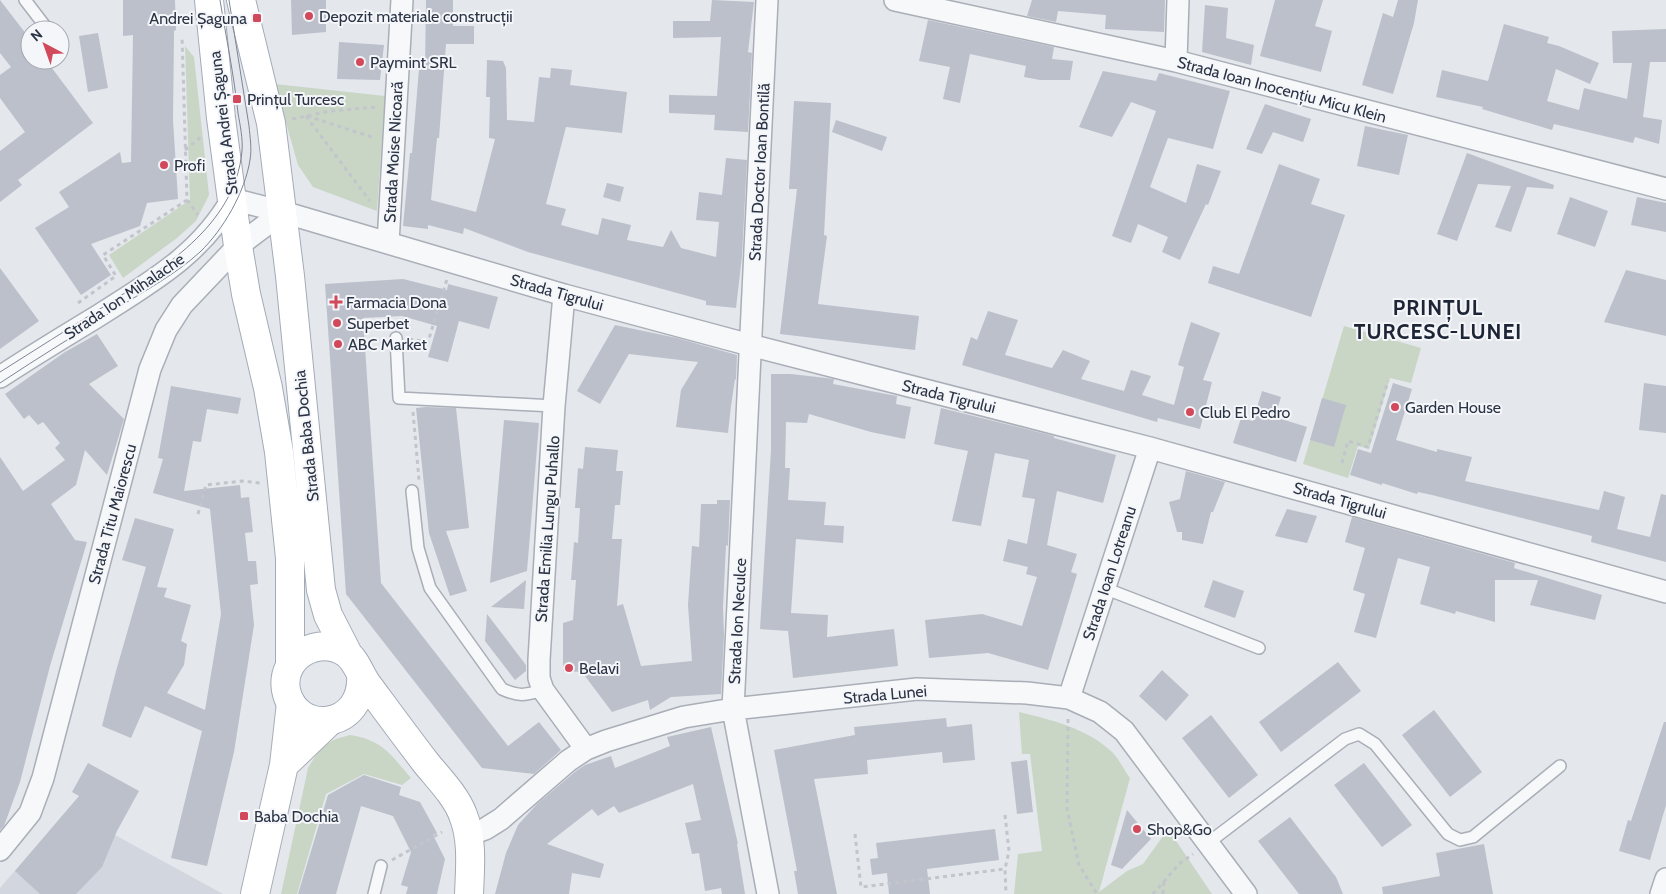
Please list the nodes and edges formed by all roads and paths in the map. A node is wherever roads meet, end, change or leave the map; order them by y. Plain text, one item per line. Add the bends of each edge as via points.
1 (25, 0) edge
2 (209, 0) edge
3 (241, 0) edge
4 (402, 0) edge
5 (767, 0) edge
6 (895, 0) edge
7 (1178, 0) edge
8 (40, 20) edge
9 (182, 36) dead end
10 (1176, 61) junction
11 (396, 101) junction
12 (306, 116) junction
13 (290, 119) dead end
14 (207, 132) dead end
15 (394, 144) junction
16 (185, 150) junction
17 (1666, 189) edge
18 (232, 198) junction
19 (187, 200) junction
20 (372, 204) dead end
21 (283, 212) junction
22 (202, 221) dead end
23 (388, 243) junction
24 (238, 246) junction
25 (452, 262) junction
26 (564, 295) junction
27 (71, 308) dead end
28 (396, 338) joint
29 (750, 345) junction
30 (0, 377) edge
31 (1388, 381) dead end
32 (412, 398) junction
33 (554, 406) junction
34 (1150, 448) junction
35 (1342, 463) dead end
36 (260, 483) dead end
37 (412, 491) joint
38 (198, 514) dead end
39 (1104, 588) junction
40 (1666, 592) edge
41 (1259, 648) dead end
42 (354, 664) junction
43 (290, 665) junction
44 (543, 690) junction
45 (1069, 698) junction
46 (291, 703) junction
47 (733, 709) junction
48 (336, 719) junction
49 (400, 729) junction
50 (586, 749) junction
51 (284, 765) junction
52 (1560, 766) dead end
53 (1005, 815) dead end
54 (442, 832) dead end
55 (855, 834) dead end
56 (469, 836) junction
57 (1208, 843) junction
58 (0, 850) edge
59 (381, 866) joint
60 (1005, 869) junction
61 (1666, 879) edge
62 (1164, 881) junction
63 (255, 894) edge
64 (374, 894) edge
65 (469, 894) edge
66 (768, 894) edge
67 (1006, 894) edge
68 (1097, 894) edge
69 (1153, 894) edge
70 (1164, 894) edge
71 (1246, 894) edge
72 (1661, 894) edge

1 - 8 lane
2 - 18 main road, Strada Andrei Șaguna
3 - 21 main road via 271,123
4 - 11 street, Strada Moise Nicoară
5 - 29 street, Strada Doctor Ioan Bontilă
6 - 10 street, Strada Ioan Inocențiu Micu Klein
7 - 10 street
9 - 16 path
10 - 17 street, Strada Ioan Inocențiu Micu Klein
11 - 12 path via 376,108
11 - 15 street, Strada Moise Nicoară
12 - 13 path
12 - 15 path
12 - 20 path
14 - 16 path
15 - 23 street, Strada Moise Nicoară
16 - 19 path
18 - 21 street, Strada Tigrului
18 - 24 main road, Strada Andrei Șaguna
18 - 30 street, Strada Ion Mihalache via 210,231 181,260
19 - 22 path
19 - 27 path via 103,255 116,276
21 - 23 street, Strada Tigrului
21 - 24 street, Strada Titu Maiorescu
21 - 42 main road, Strada Baba Dochia via 321,590 328,615
23 - 25 street, Strada Tigrului
24 - 43 main road, Strada Baba Dochia via 279,452 290,558
24 - 58 street, Strada Titu Maiorescu via 182,305 166,330 150,369 44,778 30,813
25 - 26 street, Strada Tigrului
25 - 28 path via 428,342
26 - 29 street, Strada Tigrului
26 - 33 street, Strada Emilia Lungu Puhallo
28 - 32 lane via 398,398
29 - 34 street, Strada Tigrului
29 - 47 street, Strada Ion Neculce
31 - 35 path via 1368,447 1348,441
32 - 33 lane
32 - 37 path via 420,490
33 - 44 street, Strada Emilia Lungu Puhallo via 539,660
34 - 39 street, Strada Ioan Lotreanu
34 - 40 street, Strada Tigrului
36 - 38 path via 242,481 206,485
37 - 44 lane via 418,548 430,588 502,689 515,695
39 - 41 lane
39 - 45 street, Strada Ioan Lotreanu
42 - 43 main road via 339,649 318,646 299,654
42 - 48 main road via 362,686 352,709
42 - 49 main road, Strada Baba Dochia
43 - 46 main road via 286,690
44 - 50 street, Strada Emilia Lungu Puhallo
45 - 47 street, Strada Lunei via 916,689
45 - 57 street, Strada Lunei via 1100,712 1124,730
45 - 68 path via 1067,808 1079,865
46 - 48 main road via 308,718 319,721
46 - 51 main road
47 - 50 street, Strada Lunei via 684,717
47 - 66 street, Strada Ion Neculce
48 - 49 main road via 376,720
48 - 51 main road
49 - 56 main road, Strada Baba Dochia via 452,796 463,814
50 - 56 street, Strada Lunei via 501,819
51 - 63 main road
52 - 57 lane via 1473,836 1460,840 1448,834 1375,744 1359,734 1345,740
53 - 60 path via 1009,850
54 - 59 path
55 - 60 path via 861,887
56 - 65 main road, Strada Baba Dochia
57 - 62 path via 1179,864
57 - 71 street, Strada Lunei
59 - 64 lane
60 - 67 path
61 - 72 street
62 - 69 path
62 - 70 path

